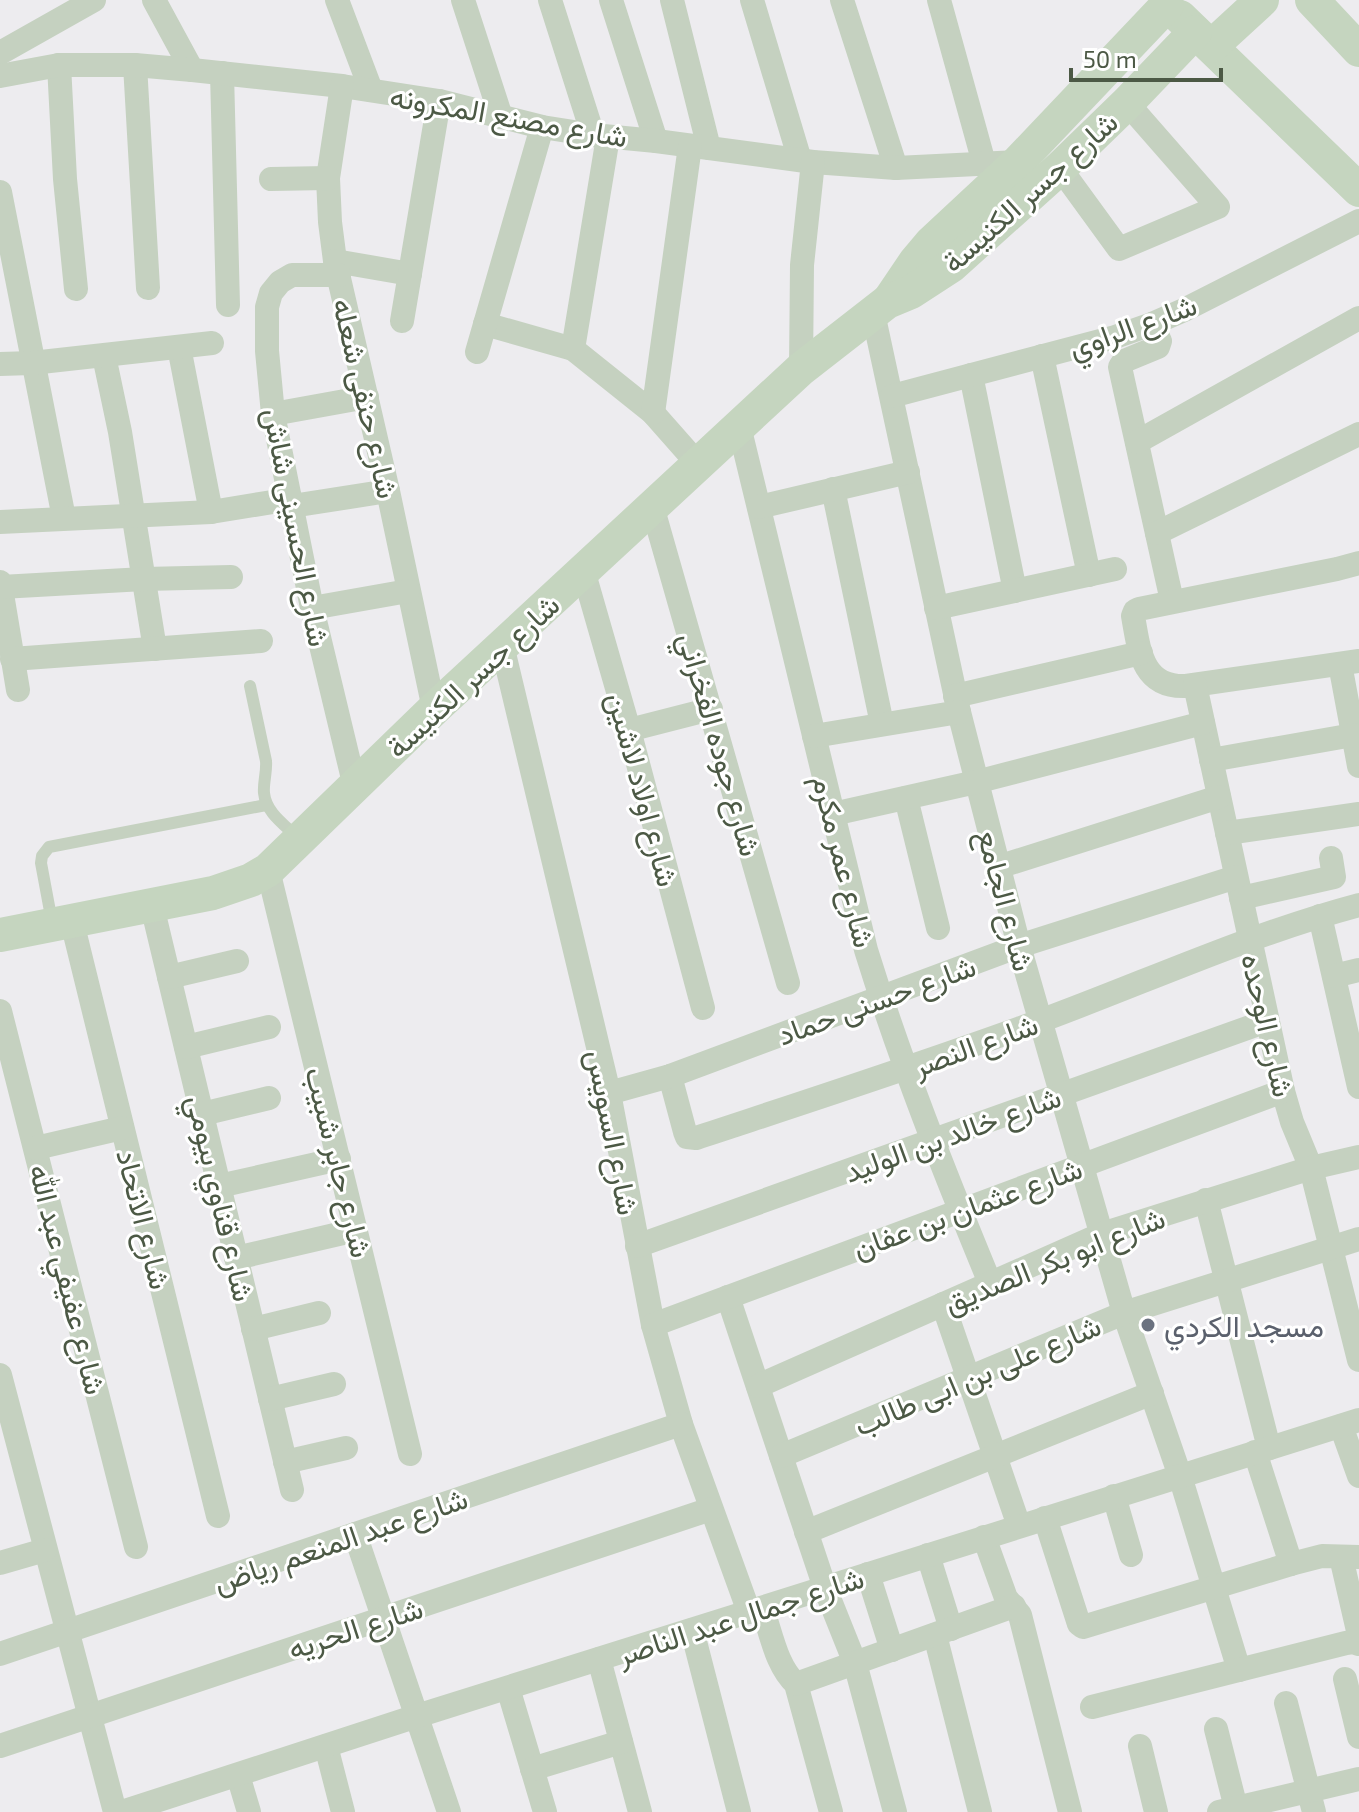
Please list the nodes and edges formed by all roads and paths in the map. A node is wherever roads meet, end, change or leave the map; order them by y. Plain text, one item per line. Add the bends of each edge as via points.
1 (94, 0) edge
2 (154, 0) edge
3 (337, 0) edge
4 (463, 0) edge
5 (550, 0) edge
6 (611, 0) edge
7 (672, 0) edge
8 (752, 0) edge
9 (842, 0) edge
10 (939, 0) edge
11 (1262, 0) edge
12 (1312, 0) edge
13 (1165, 2) edge
14 (1353, 34) edge
15 (1203, 39) junction
16 (0, 53) edge
17 (59, 65) junction
18 (135, 65) junction
19 (192, 70) junction
20 (222, 73) junction
21 (0, 76) edge
22 (342, 86) junction
23 (371, 90) junction
24 (439, 101) junction
25 (1127, 103) junction
26 (501, 117) junction
27 (542, 127) junction
28 (601, 136) junction
29 (656, 141) junction
30 (700, 147) junction
31 (807, 161) junction
32 (1018, 162) junction
33 (984, 163) junction
34 (896, 168) junction
35 (1060, 168) junction
36 (328, 178) junction
37 (271, 179) dead end
38 (1359, 190) edge
39 (0, 192) edge
40 (1359, 221) edge
41 (337, 268) junction
42 (410, 274) junction
43 (148, 288) dead end
44 (76, 289) dead end
45 (228, 305) dead end
46 (880, 308) junction
47 (1359, 318) edge
48 (402, 321) dead end
49 (485, 324) junction
50 (1152, 324) junction
51 (212, 343) dead end
52 (179, 347) junction
53 (573, 349) junction
54 (477, 352) dead end
55 (104, 356) junction
56 (1042, 356) junction
57 (32, 363) junction
58 (0, 364) edge
59 (801, 369) junction
60 (971, 375) junction
61 (892, 396) junction
62 (367, 397) junction
63 (653, 413) junction
64 (273, 414) junction
65 (739, 426) junction
66 (1359, 434) edge
67 (1137, 442) junction
68 (698, 464) junction
69 (908, 472) junction
70 (833, 489) junction
71 (388, 491) junction
72 (292, 502) junction
73 (652, 506) junction
74 (759, 507) junction
75 (211, 512) junction
76 (134, 515) junction
77 (64, 518) junction
78 (0, 522) edge
79 (1157, 533) junction
80 (1359, 563) edge
81 (1115, 569) dead end
82 (583, 570) junction
83 (1089, 575) junction
84 (231, 577) dead end
85 (144, 579) junction
86 (0, 585) edge
87 (408, 591) junction
88 (1015, 591) junction
89 (1172, 601) junction
90 (312, 608) junction
91 (936, 608) junction
92 (261, 641) dead end
93 (502, 645) junction
94 (155, 649) junction
95 (1141, 653) junction
96 (12, 659) junction
97 (1349, 662) edge
98 (1195, 685) junction
99 (250, 686) dead end
100 (18, 690) dead end
101 (957, 704) junction
102 (434, 709) junction
103 (711, 709) junction
104 (1203, 723) junction
105 (882, 724) junction
106 (629, 730) junction
107 (1353, 735) junction
108 (814, 736) junction
109 (1211, 760) junction
110 (1359, 766) edge
111 (976, 782) junction
112 (355, 787) junction
113 (1219, 797) junction
114 (906, 798) junction
115 (266, 805) junction
116 (833, 814) junction
117 (1359, 814) edge
118 (1227, 833) junction
119 (301, 840) junction
120 (1331, 858) dead end
121 (998, 867) junction
122 (268, 870) junction
123 (1238, 888) junction
124 (1359, 905) edge
125 (152, 906) junction
126 (1320, 916) junction
127 (62, 924) junction
128 (938, 928) dead end
129 (0, 935) edge
130 (1250, 940) junction
131 (1019, 946) junction
132 (237, 961) dead end
133 (1359, 970) edge
134 (1334, 976) junction
135 (169, 977) junction
136 (788, 983) dead end
137 (881, 998) junction
138 (703, 1008) dead end
139 (0, 1011) edge
140 (1041, 1021) junction
141 (1267, 1021) junction
142 (269, 1027) dead end
143 (186, 1047) junction
144 (907, 1069) junction
145 (670, 1076) junction
146 (1359, 1086) edge
147 (1283, 1091) junction
148 (609, 1093) junction
149 (1061, 1094) junction
150 (269, 1098) dead end
151 (202, 1114) junction
152 (122, 1128) junction
153 (934, 1140) junction
154 (36, 1148) junction
155 (1359, 1157) edge
156 (339, 1159) junction
157 (1082, 1165) junction
158 (1311, 1168) junction
159 (219, 1186) junction
160 (1206, 1200) junction
161 (960, 1210) junction
162 (356, 1230) junction
163 (1102, 1234) junction
164 (1359, 1239) edge
165 (637, 1246) junction
166 (1331, 1247) junction
167 (236, 1258) junction
168 (1227, 1280) junction
169 (990, 1283) junction
170 (728, 1297) junction
171 (943, 1304) junction
172 (1352, 1304) edge
173 (319, 1313) dead end
174 (1124, 1313) junction
175 (653, 1325) junction
176 (253, 1329) junction
177 (1359, 1360) edge
178 (968, 1377) junction
179 (334, 1384) dead end
180 (758, 1386) junction
181 (2, 1389) edge
182 (1152, 1393) junction
183 (270, 1399) junction
184 (1350, 1423) edge
185 (681, 1424) junction
186 (346, 1448) dead end
187 (1262, 1450) junction
188 (410, 1454) dead end
189 (781, 1456) junction
190 (995, 1456) junction
191 (285, 1462) junction
192 (24, 1468) junction
193 (0, 1473) edge
194 (1180, 1476) junction
195 (1359, 1476) edge
196 (292, 1490) dead end
197 (1114, 1496) junction
198 (711, 1509) junction
199 (218, 1516) dead end
200 (1045, 1518) junction
201 (1019, 1526) junction
202 (806, 1532) junction
203 (355, 1534) junction
204 (984, 1537) junction
205 (136, 1547) dead end
206 (45, 1550) junction
207 (928, 1555) junction
208 (1131, 1555) dead end
209 (1350, 1557) edge
210 (0, 1563) edge
211 (1291, 1564) junction
212 (868, 1574) junction
213 (1213, 1587) junction
214 (825, 1588) junction
215 (1014, 1606) junction
216 (755, 1610) junction
217 (384, 1618) junction
218 (692, 1630) junction
219 (66, 1631) junction
220 (943, 1632) junction
221 (1359, 1635) edge
222 (1359, 1644) edge
223 (892, 1650) junction
224 (0, 1654) edge
225 (599, 1659) junction
226 (855, 1663) junction
227 (1239, 1670) junction
228 (1345, 1679) dead end
229 (796, 1684) junction
230 (508, 1688) junction
231 (1286, 1703) dead end
232 (1092, 1707) dead end
233 (89, 1716) junction
234 (417, 1716) junction
235 (1216, 1729) dead end
236 (1359, 1737) edge
237 (621, 1742) junction
238 (0, 1746) edge
239 (326, 1746) junction
240 (1140, 1746) dead end
241 (532, 1769) junction
242 (238, 1775) junction
243 (1359, 1779) edge
244 (1312, 1802) edge
245 (154, 1807) edge
246 (1231, 1811) edge
247 (115, 1812) edge
248 (122, 1812) edge
249 (249, 1812) edge
250 (343, 1812) edge
251 (449, 1812) edge
252 (545, 1812) edge
253 (640, 1812) edge
254 (739, 1812) edge
255 (831, 1812) edge
256 (895, 1812) edge
257 (980, 1812) edge
258 (1070, 1812) edge
259 (1156, 1812) edge

1 - 16 street
2 - 19 street
3 - 23 street
4 - 26 street
5 - 28 street
6 - 29 street
7 - 30 street
8 - 31 street
9 - 34 street
10 - 33 street
11 - 15 main road, شارع جسر الكنيسة
12 - 14 main road
13 - 15 main road
13 - 32 main road, شارع جسر الكنيسة
15 - 25 main road, شارع جسر الكنيسة
15 - 38 main road
17 - 18 street, شارع مصنع المكرونه
17 - 21 street, شارع مصنع المكرونه
17 - 44 street
18 - 19 street, شارع مصنع المكرونه
18 - 43 street
19 - 20 street, شارع مصنع المكرونه
20 - 22 street, شارع مصنع المكرونه
20 - 45 street
22 - 23 street, شارع مصنع المكرونه
22 - 36 street, شارع حنفى شعله
23 - 24 street, شارع مصنع المكرونه
24 - 26 street, شارع مصنع المكرونه
24 - 42 street
25 - 35 main road, شارع جسر الكنيسة
25 - 35 street via 1218,207 1119,249
26 - 27 street, شارع مصنع المكرونه
27 - 28 street, شارع مصنع المكرونه
27 - 49 street
28 - 29 street, شارع مصنع المكرونه
28 - 53 street
29 - 30 street, شارع مصنع المكرونه
30 - 31 street, شارع مصنع المكرونه
30 - 63 street
31 - 34 street, شارع مصنع المكرونه
31 - 59 street
32 - 33 street, شارع مصنع المكرونه
32 - 46 main road, شارع جسر الكنيسة via 931,243
33 - 34 street, شارع مصنع المكرونه
35 - 46 main road, شارع جسر الكنيسة via 951,266
36 - 37 street
36 - 41 street, شارع حنفى شعله
39 - 57 street
40 - 50 street, شارع الراوي
41 - 42 street
41 - 62 street, شارع حنفى شعله
41 - 64 street, شارع الحسينى شاش via 292,275 271,293 267,351
42 - 48 street
46 - 59 main road, شارع جسر الكنيسة
46 - 61 street, شارع الجامع
47 - 67 street
49 - 53 street
49 - 54 street
50 - 56 street, شارع الراوي
50 - 67 street via 1158,347 1120,367
51 - 52 street
52 - 55 street
52 - 75 street
53 - 63 street
55 - 57 street
55 - 76 street
56 - 60 street, شارع الراوي
56 - 83 street
57 - 58 street
57 - 77 street
59 - 65 main road, شارع جسر الكنيسة
60 - 61 street, شارع الراوي
60 - 88 street
61 - 69 street, شارع الجامع
62 - 64 street
62 - 71 street, شارع حنفى شعله
63 - 68 street
64 - 72 street, شارع الحسينى شاش
65 - 68 main road, شارع جسر الكنيسة
65 - 74 street, شارع عمر مكرم
66 - 79 street
67 - 79 street
68 - 73 main road, شارع جسر الكنيسة
69 - 70 street
69 - 91 street, شارع الجامع
70 - 74 street
70 - 105 street
71 - 72 street
71 - 87 street, شارع حنفى شعله
72 - 75 street
72 - 90 street, شارع الحسينى شاش
73 - 82 main road, شارع جسر الكنيسة
73 - 103 street, شارع جوده الفخراني
74 - 108 street, شارع عمر مكرم
75 - 76 street
76 - 77 street
76 - 85 street
77 - 78 street
79 - 89 street
80 - 89 street
81 - 83 street
82 - 93 main road, شارع جسر الكنيسة
82 - 106 street, شارع اولاد لاشين
83 - 88 street
84 - 85 street
85 - 86 street
85 - 94 street
86 - 96 street
87 - 90 street
87 - 102 street, شارع حنفى شعله
88 - 91 street
89 - 95 street via 1135,611
90 - 112 street, شارع الحسينى شاش
91 - 101 street, شارع الجامع
92 - 94 street
93 - 102 main road, شارع جسر الكنيسة
93 - 148 street, شارع السويس
94 - 96 street
95 - 98 street via 1160,682
95 - 101 street
96 - 100 street
97 - 98 street
97 - 107 street
98 - 104 street, شارع الوحده
99 - 115 lane via 266,761
101 - 105 street
101 - 111 street, شارع الجامع
102 - 112 main road, شارع جسر الكنيسة
103 - 106 street
103 - 136 street, شارع جوده الفخراني
104 - 109 street, شارع الوحده
104 - 111 street
105 - 108 street
106 - 138 street, شارع اولاد لاشين
107 - 109 street
107 - 110 street
108 - 116 street, شارع عمر مكرم
109 - 113 street, شارع الوحده
111 - 114 street
111 - 121 street, شارع الجامع
112 - 119 main road, شارع جسر الكنيسة
113 - 118 street, شارع الوحده
113 - 121 street
114 - 116 street
114 - 128 street
115 - 119 lane
115 - 127 lane via 49,847 41,863
116 - 137 street, شارع عمر مكرم
117 - 118 street
118 - 123 street, شارع الوحده
119 - 122 main road, شارع جسر الكنيسة
120 - 123 street, شارع حسنى حماد via 1334,877
121 - 131 street, شارع الجامع
122 - 125 main road, شارع جسر الكنيسة via 232,888
122 - 156 street, شارع جابر شبيب
123 - 130 street, شارع الوحده
123 - 131 street, شارع حسنى حماد
124 - 126 street, شارع النصر
125 - 127 main road, شارع جسر الكنيسة
125 - 135 street, شارع قناوي بيومي
126 - 130 street, شارع النصر
126 - 134 street
127 - 129 main road, شارع جسر الكنيسة
127 - 152 street, شارع الاتحاد
130 - 140 street, شارع النصر
130 - 141 street, شارع الوحده
131 - 137 street, شارع حسنى حماد
131 - 140 street, شارع الجامع
132 - 135 street
133 - 134 street
134 - 146 street
135 - 143 street, شارع قناوي بيومي
137 - 144 street, شارع عمر مكرم
137 - 145 street, شارع حسنى حماد
139 - 154 street, شارع عفيفي عبد الله
140 - 144 street, شارع النصر
140 - 149 street, شارع الجامع
141 - 147 street, شارع الوحده
141 - 149 street, شارع خالد بن الوليد
142 - 143 street
143 - 151 street, شارع قناوي بيومي
144 - 145 street, شارع النصر via 691,1139
144 - 153 street, شارع عمر مكرم
145 - 148 street, شارع حسنى حماد
147 - 157 street, شارع عثمان بن عفان
147 - 158 street, شارع الوحده
148 - 165 street, شارع السويس
149 - 153 street, شارع خالد بن الوليد
149 - 157 street, شارع الجامع
150 - 151 street
151 - 159 street, شارع قناوي بيومي
152 - 154 street
152 - 199 street, شارع الاتحاد
153 - 161 street, شارع عمر مكرم
153 - 165 street, شارع خالد بن الوليد
154 - 205 street, شارع عفيفي عبد الله
155 - 158 street, شارع ابو بكر الصديق
156 - 159 street
156 - 162 street, شارع جابر شبيب
157 - 161 street, شارع عثمان بن عفان
157 - 163 street, شارع الجامع
158 - 160 street, شارع ابو بكر الصديق
158 - 166 street, شارع الوحده
159 - 167 street, شارع قناوي بيومي
160 - 163 street, شارع ابو بكر الصديق
160 - 168 street
161 - 169 street, شارع عمر مكرم
161 - 170 street, شارع عثمان بن عفان
162 - 167 street
162 - 188 street, شارع جابر شبيب
163 - 169 street, شارع ابو بكر الصديق
163 - 174 street, شارع الجامع
164 - 166 street, شارع على بن ابى طالب
165 - 175 street, شارع السويس
166 - 168 street, شارع على بن ابى طالب
166 - 172 street, شارع الوحده
167 - 176 street, شارع قناوي بيومي
168 - 174 street, شارع على بن ابى طالب
168 - 187 street
169 - 171 street, شارع ابو بكر الصديق
170 - 175 street, شارع عثمان بن عفان
170 - 180 street
171 - 178 street
171 - 180 street, شارع ابو بكر الصديق
172 - 177 street, شارع الوحده
173 - 176 street
174 - 178 street, شارع على بن ابى طالب
174 - 182 street, شارع الجامع
175 - 185 street, شارع السويس
176 - 183 street, شارع قناوي بيومي
178 - 189 street, شارع على بن ابى طالب
178 - 190 street
179 - 183 street
180 - 189 street
181 - 192 street
182 - 190 street
182 - 194 street, شارع الجامع
183 - 191 street, شارع قناوي بيومي
184 - 187 street, شارع جمال عبد الناصر
184 - 195 street
185 - 198 street, شارع السويس
185 - 203 street, شارع عبد المنعم رياض
186 - 191 street
187 - 194 street, شارع جمال عبد الناصر
187 - 211 street
189 - 202 street
190 - 201 street
190 - 202 street
191 - 196 street, شارع قناوي بيومي
192 - 193 street
192 - 206 street
194 - 197 street, شارع جمال عبد الناصر
194 - 213 street, شارع الجامع
197 - 200 street, شارع جمال عبد الناصر
197 - 208 street
198 - 216 street, شارع السويس
198 - 217 street, شارع الحريه
200 - 201 street, شارع جمال عبد الناصر
200 - 213 street via 1081,1626
201 - 204 street, شارع جمال عبد الناصر
202 - 214 street
203 - 217 street
203 - 219 street, شارع عبد المنعم رياض
204 - 207 street, شارع جمال عبد الناصر
204 - 215 street via 1003,1593
206 - 210 street
206 - 219 street
207 - 212 street, شارع جمال عبد الناصر
207 - 220 street
209 - 211 street via 1322,1556
209 - 221 street
211 - 213 street
212 - 214 street, شارع جمال عبد الناصر
212 - 223 street
213 - 227 street, شارع الجامع
214 - 216 street, شارع جمال عبد الناصر
214 - 226 street
215 - 220 street
215 - 258 street
216 - 218 street, شارع جمال عبد الناصر
216 - 229 street, شارع السويس
217 - 233 street, شارع الحريه
217 - 234 street
218 - 225 street, شارع جمال عبد الناصر
218 - 254 street
219 - 224 street, شارع عبد المنعم رياض
219 - 233 street
220 - 223 street
220 - 257 street
222 - 227 street
223 - 226 street
225 - 230 street, شارع جمال عبد الناصر
225 - 237 street
226 - 229 street
226 - 256 street
227 - 232 street
228 - 236 street
229 - 255 street, شارع السويس
230 - 234 street, شارع جمال عبد الناصر
230 - 241 street
231 - 244 street
233 - 238 street, شارع الحريه
233 - 247 street
234 - 239 street, شارع جمال عبد الناصر
234 - 251 street
235 - 246 street
237 - 241 street
237 - 253 street
239 - 242 street, شارع جمال عبد الناصر
239 - 250 street
240 - 259 street
241 - 252 street
242 - 245 street, شارع جمال عبد الناصر
242 - 249 street
243 - 244 street
244 - 246 street
245 - 248 street, شارع جمال عبد الناصر

